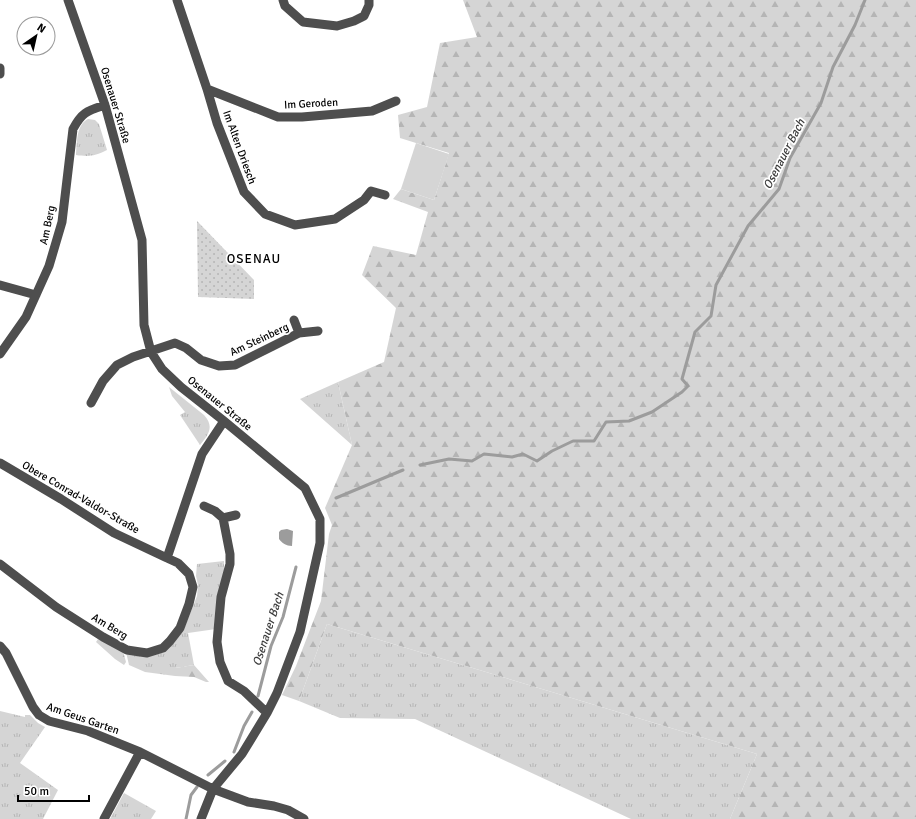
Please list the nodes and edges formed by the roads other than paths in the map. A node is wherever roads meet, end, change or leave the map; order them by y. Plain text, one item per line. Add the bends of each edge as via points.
1 (68, 0) edge
2 (177, 0) edge
3 (283, 0) edge
4 (369, 0) edge
5 (0, 68) edge
6 (0, 74) edge
7 (207, 89) junction
8 (396, 101) dead end
9 (105, 105) junction
10 (385, 195) dead end
11 (0, 285) edge
12 (36, 294) junction
13 (294, 320) dead end
14 (318, 331) dead end
15 (299, 333) junction
16 (151, 352) junction
17 (0, 354) edge
18 (91, 403) dead end
19 (224, 421) junction
20 (0, 463) edge
21 (204, 506) dead end
22 (236, 515) dead end
23 (223, 518) junction
24 (167, 558) junction
25 (0, 564) edge
26 (0, 646) edge
27 (267, 713) junction
28 (140, 752) junction
29 (213, 789) junction
30 (104, 819) edge
31 (201, 819) edge
32 (304, 819) edge

1 - 9 street, Osenauer Straße
2 - 7 street, Im Alten Driesch
3 - 4 street via 285,6 302,22 337,26 364,16
5 - 6 street
7 - 8 street, Im Geroden via 278,117 372,111
7 - 10 street, Im Alten Driesch via 217,123 244,192 265,214 295,225 335,219 364,200 371,191
9 - 12 street, Am Berg via 88,111 79,118 73,129 62,222 50,266
9 - 16 street, Osenauer Straße via 142,240 144,325
11 - 12 street
12 - 17 street, Am Berg via 26,317
13 - 15 street, Am Steinberg
14 - 15 street, Am Steinberg
15 - 16 street, Am Steinberg via 235,365 219,366 201,360 175,343
16 - 18 street, Am Steinberg via 133,357 117,366 103,381
16 - 19 street, Osenauer Straße via 162,369 181,387
19 - 24 street via 202,454
19 - 27 street, Osenauer Straße via 305,488 320,519 320,543 300,632
20 - 24 street, Obere Conrad-Valdor-Straße via 114,533
21 - 23 street via 215,510
22 - 23 street
23 - 27 street via 230,564 221,597 217,642 220,662 228,681 244,691
24 - 25 street, Am Berg via 178,563 189,574 193,587 180,628 163,648 148,653 127,650 103,637 56,607
26 - 28 street, Am Geus Garten via 38,715 49,721 88,731
27 - 29 street, Osenauer Straße via 242,754
28 - 29 street, Am Geus Garten
28 - 30 street
29 - 31 street, Osenauer Straße
29 - 32 street via 248,802 288,810

